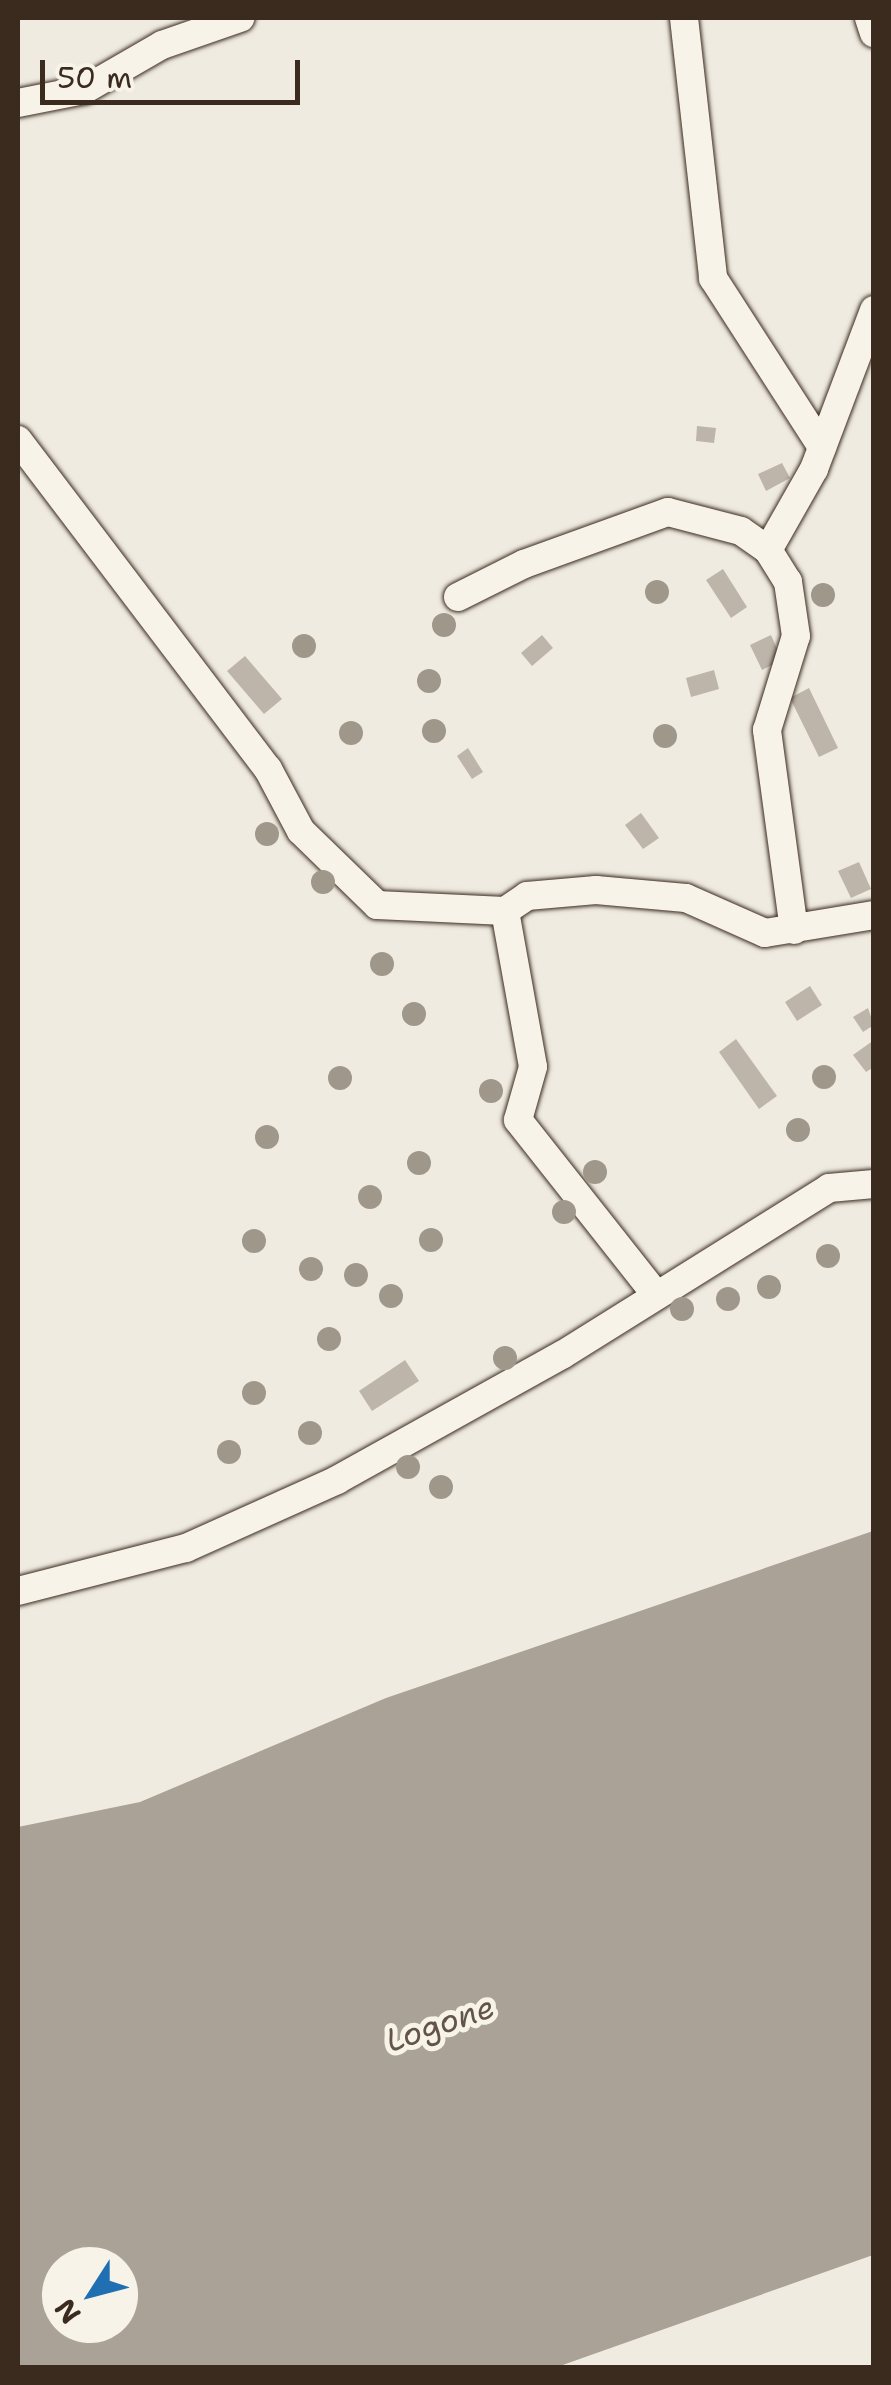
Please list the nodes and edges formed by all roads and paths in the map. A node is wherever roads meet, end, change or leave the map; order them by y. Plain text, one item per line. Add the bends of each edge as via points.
1 (240, 18) edge
2 (684, 18) edge
3 (869, 18) edge
4 (874, 33) edge
5 (18, 104) edge
6 (871, 329) edge
7 (18, 440) edge
8 (822, 446) junction
9 (768, 550) junction
10 (458, 597) dead end
11 (505, 911) junction
12 (874, 916) edge
13 (794, 930) junction
14 (874, 1184) edge
15 (656, 1295) junction
16 (18, 1591) edge

1 - 5 street via 162,45 84,90
2 - 8 street via 704,252 729,308
3 - 4 street
6 - 8 street
7 - 11 street via 268,769 320,852 376,905
8 - 9 street
9 - 10 street via 741,531 668,512 524,564
9 - 13 street via 788,582 796,636 767,730
11 - 13 street via 527,896 596,890 686,898 765,933
11 - 15 street via 533,1067 518,1120
12 - 13 street
14 - 15 street via 829,1188
15 - 16 street via 337,1480 186,1548

